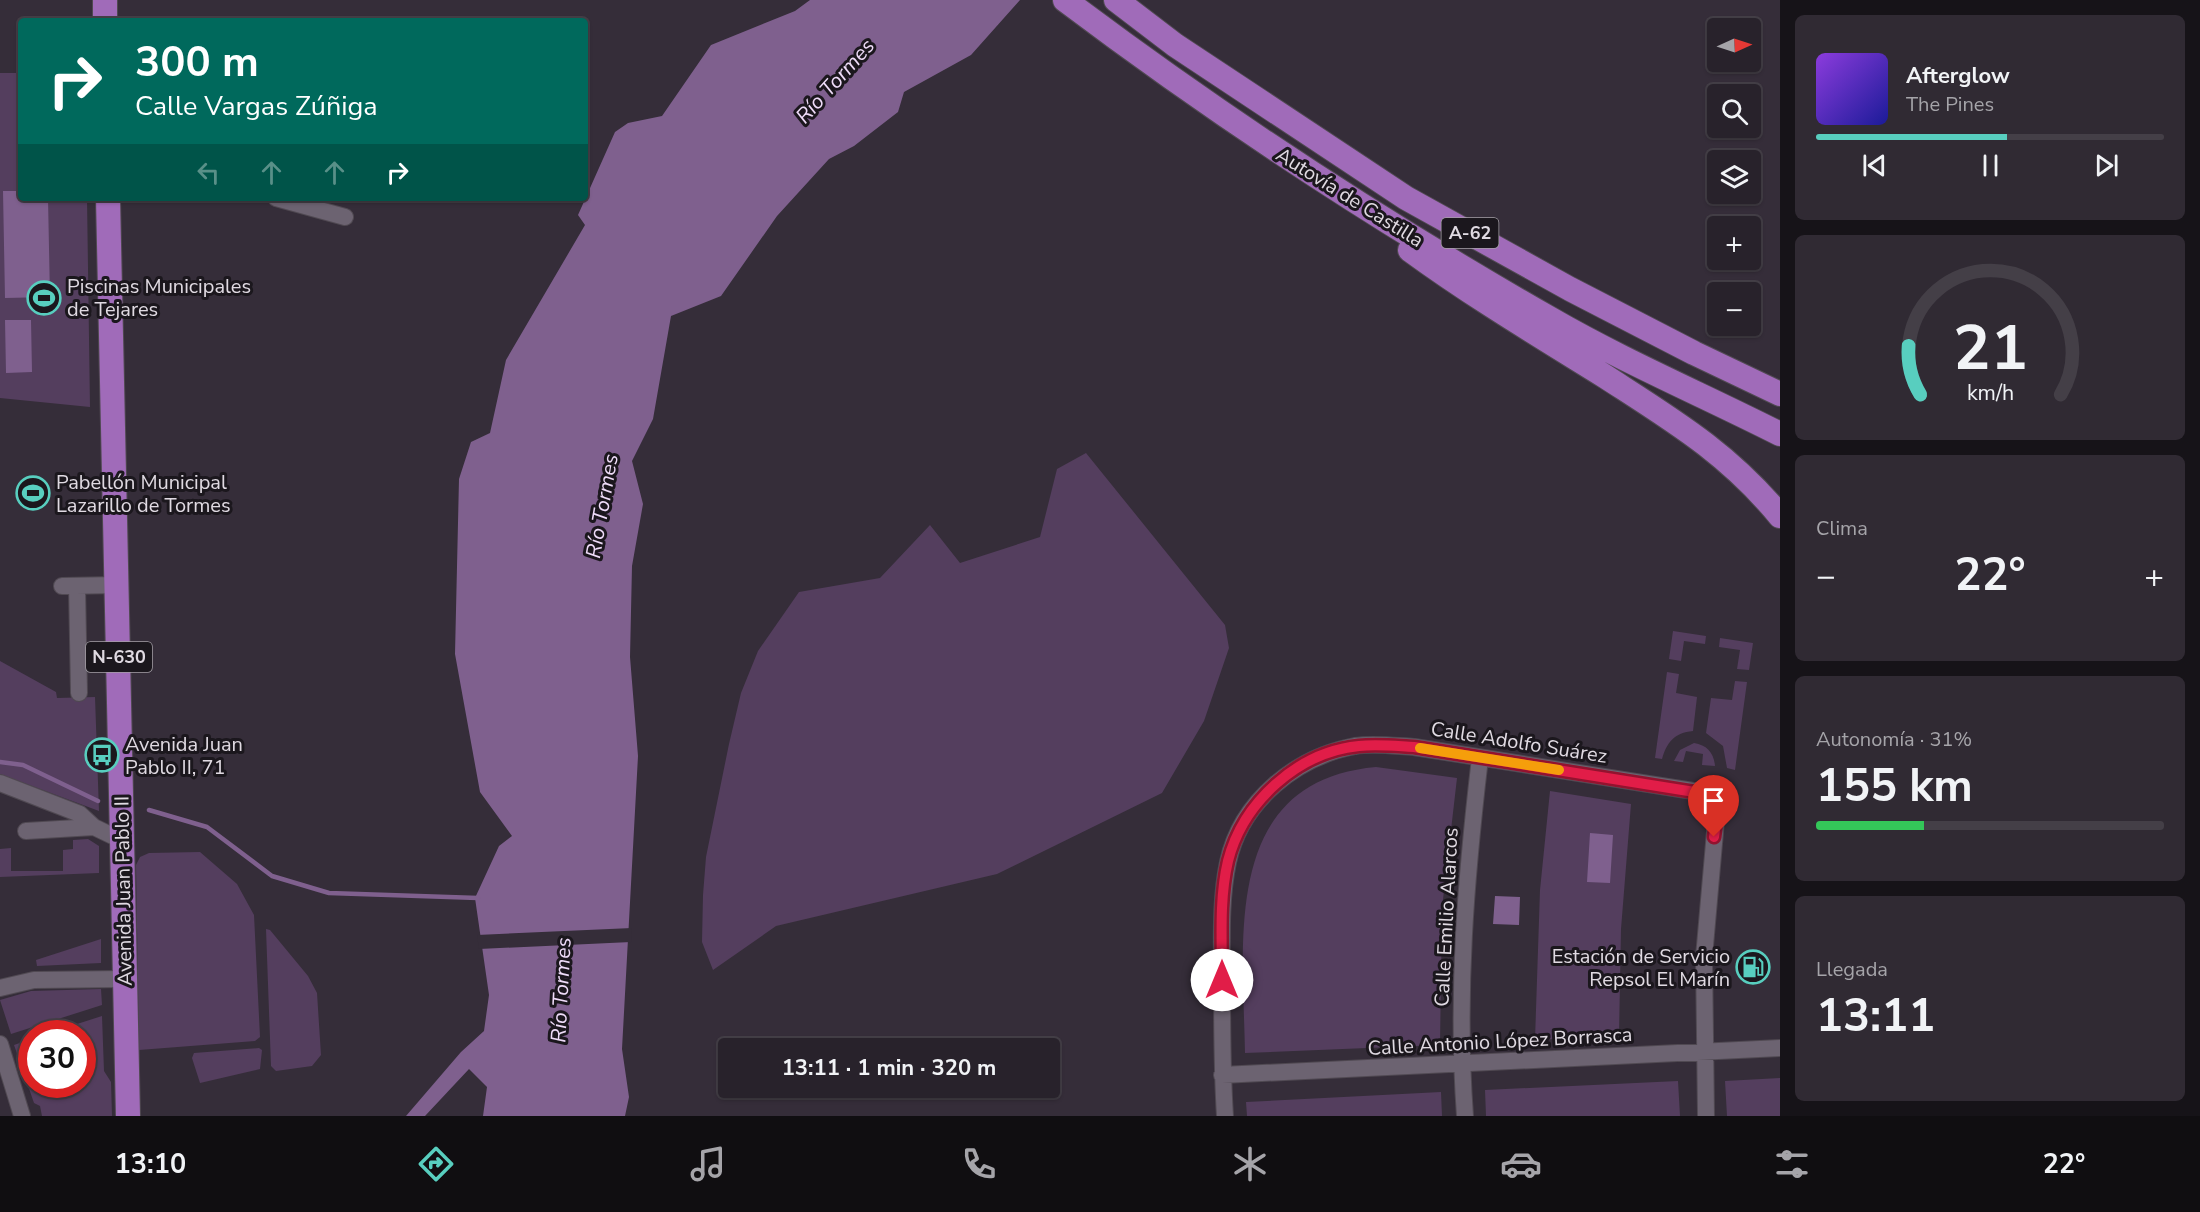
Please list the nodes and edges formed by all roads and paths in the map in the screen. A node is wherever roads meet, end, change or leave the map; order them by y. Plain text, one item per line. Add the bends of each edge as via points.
1 (105, 0) edge
2 (1065, 0) edge
3 (1116, 0) edge
4 (105, 18) edge
5 (1285, 158) junction
6 (108, 201) edge
7 (287, 201) edge
8 (345, 217) dead end
9 (1780, 394) edge
10 (1780, 434) edge
11 (1780, 516) edge
12 (118, 585) junction
13 (79, 693) dead end
14 (1480, 758) junction
15 (0, 783) edge
16 (94, 827) junction
17 (26, 831) dead end
18 (121, 840) junction
19 (124, 979) junction
20 (0, 988) edge
21 (0, 1044) edge
22 (1780, 1048) edge
23 (1703, 1052) junction
24 (1461, 1064) junction
25 (1222, 1076) junction
26 (16, 1094) junction
27 (0, 1099) edge
28 (21, 1116) edge
29 (128, 1116) edge
30 (1225, 1116) edge
31 (1465, 1116) edge
32 (1706, 1116) edge

1 - 4 highway
2 - 5 highway, Autovía de Castilla / A-62
3 - 9 highway, Autovía de Castilla / A-62 via 1175,45 1406,198 1591,300
5 - 10 highway, Autovía de Castilla / A-62 via 1550,319
5 - 11 highway via 1447,278 1720,453
6 - 12 highway, Avenida Juan Pablo II / N-630
7 - 8 street
12 - 13 street via 70,586
12 - 18 highway, Avenida Juan Pablo II / N-630
14 - 23 street, Calle Adolfo Suárez via 1693,791 1713,799 1717,809 1704,957
14 - 24 street, Calle Emilio Alarcos via 1467,863
14 - 25 street, Calle Adolfo Suárez via 1414,747 1357,746 1309,760 1275,783 1256,804 1228,861 1222,913
15 - 16 street via 80,814
16 - 17 street
16 - 18 street
18 - 19 highway, Avenida Juan Pablo II / N-630
19 - 20 street via 34,980
19 - 29 highway, Avenida Juan Pablo II / N-630
21 - 26 street
22 - 23 street, Calle Antonio López Borrasca
23 - 24 street, Calle Antonio López Borrasca
23 - 32 street
24 - 25 street, Calle Antonio López Borrasca
24 - 31 street, Calle Emilio Alarcos
25 - 30 street, Calle Adolfo Suárez
26 - 27 street
26 - 28 street

